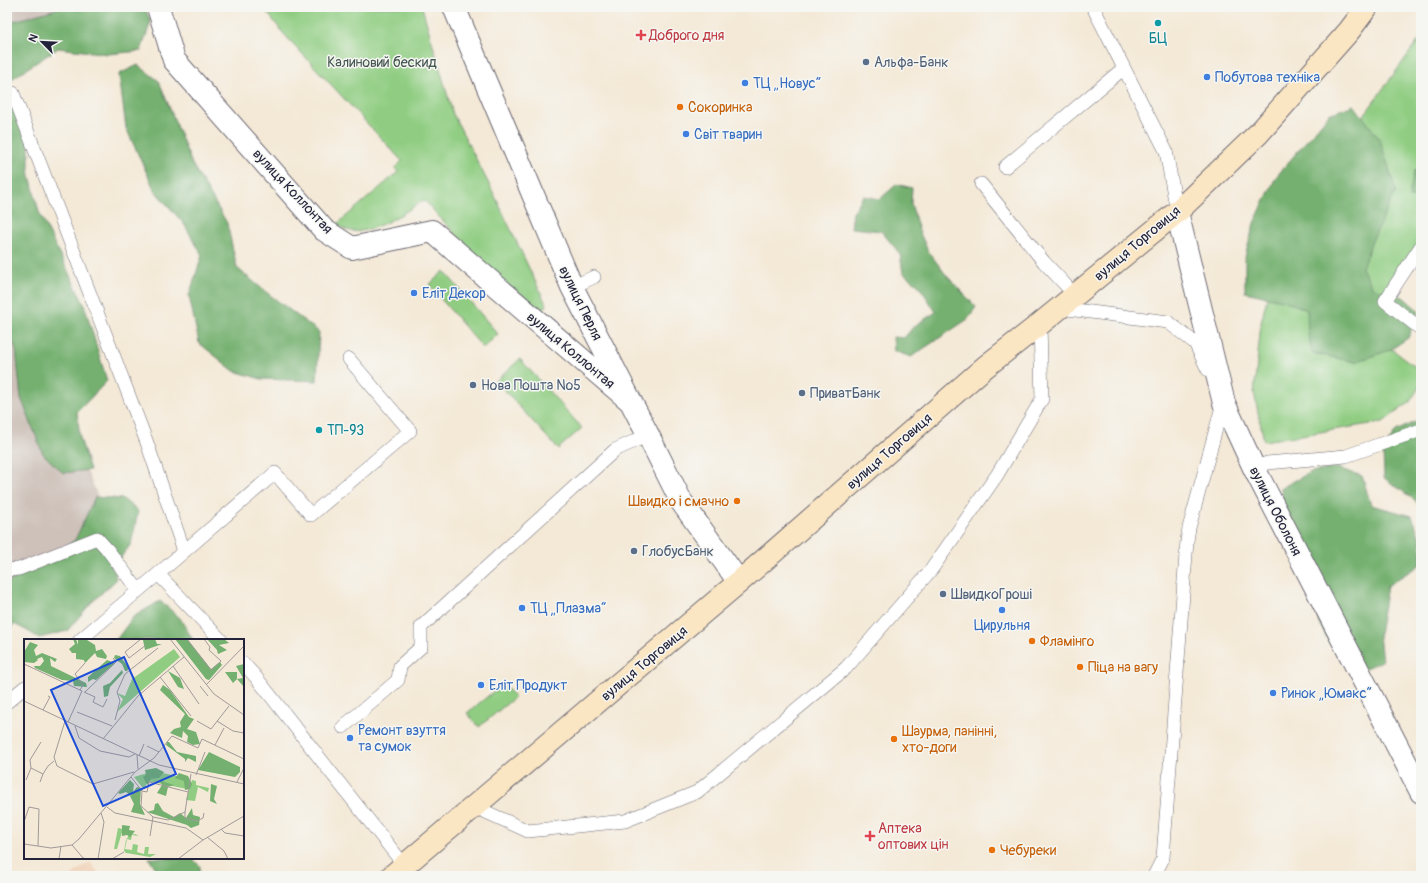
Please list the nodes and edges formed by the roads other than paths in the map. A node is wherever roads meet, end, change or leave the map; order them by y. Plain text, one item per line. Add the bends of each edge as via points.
1 (158, 7) edge
2 (454, 7) edge
3 (1093, 7) edge
4 (1367, 7) edge
5 (1124, 68) junction
6 (7, 96) edge
7 (1005, 168) dead end
8 (981, 184) dead end
9 (1177, 212) junction
10 (1421, 246) edge
11 (594, 277) dead end
12 (572, 287) junction
13 (1067, 301) junction
14 (1040, 324) junction
15 (1421, 329) edge
16 (349, 359) dead end
17 (630, 400) junction
18 (1224, 403) junction
19 (1421, 430) edge
20 (648, 435) junction
21 (1254, 468) junction
22 (184, 552) junction
23 (7, 570) edge
24 (158, 574) junction
25 (740, 582) junction
26 (138, 590) junction
27 (81, 639) edge
28 (220, 639) edge
29 (244, 664) edge
30 (24, 688) edge
31 (7, 702) edge
32 (342, 727) dead end
33 (1421, 792) edge
34 (475, 807) junction
35 (398, 870) edge
36 (1154, 876) edge

1 - 17 street, вулиця Коллонтая via 174,60 324,230 352,248 432,231
2 - 12 street, вулиця Перля
3 - 5 lane
4 - 9 main road, вулиця Торговиця via 1259,133
5 - 7 lane
5 - 9 lane via 1166,151
6 - 22 lane via 13,93 146,440
8 - 13 lane via 1044,262
9 - 13 main road, вулиця Торговиця
9 - 18 street, вулиця Оболоня
10 - 15 lane via 1385,301
11 - 12 lane
12 - 17 street, вулиця Перля
13 - 14 main road, вулиця Торговиця
13 - 18 lane via 1168,322 1195,343
14 - 25 main road, вулиця Торговиця via 985,367
14 - 34 lane via 1042,399 997,475 931,570 846,668 697,792 625,821 528,831
16 - 22 lane via 410,430 311,516 275,473
17 - 20 street, вулиця Перля
18 - 21 street, вулиця Оболоня
18 - 36 lane via 1189,528 1162,858
19 - 21 lane via 1346,456 1267,464
20 - 25 street, вулиця Перля via 681,501
20 - 32 lane via 616,450 421,627 421,647 400,666 398,680
21 - 33 street, вулиця Оболоня
22 - 24 lane
23 - 26 lane via 19,569 98,538
24 - 26 lane
24 - 28 lane
25 - 34 main road, вулиця Торговиця
26 - 27 lane
29 - 35 lane
30 - 31 lane
34 - 35 main road, вулиця Торговиця

